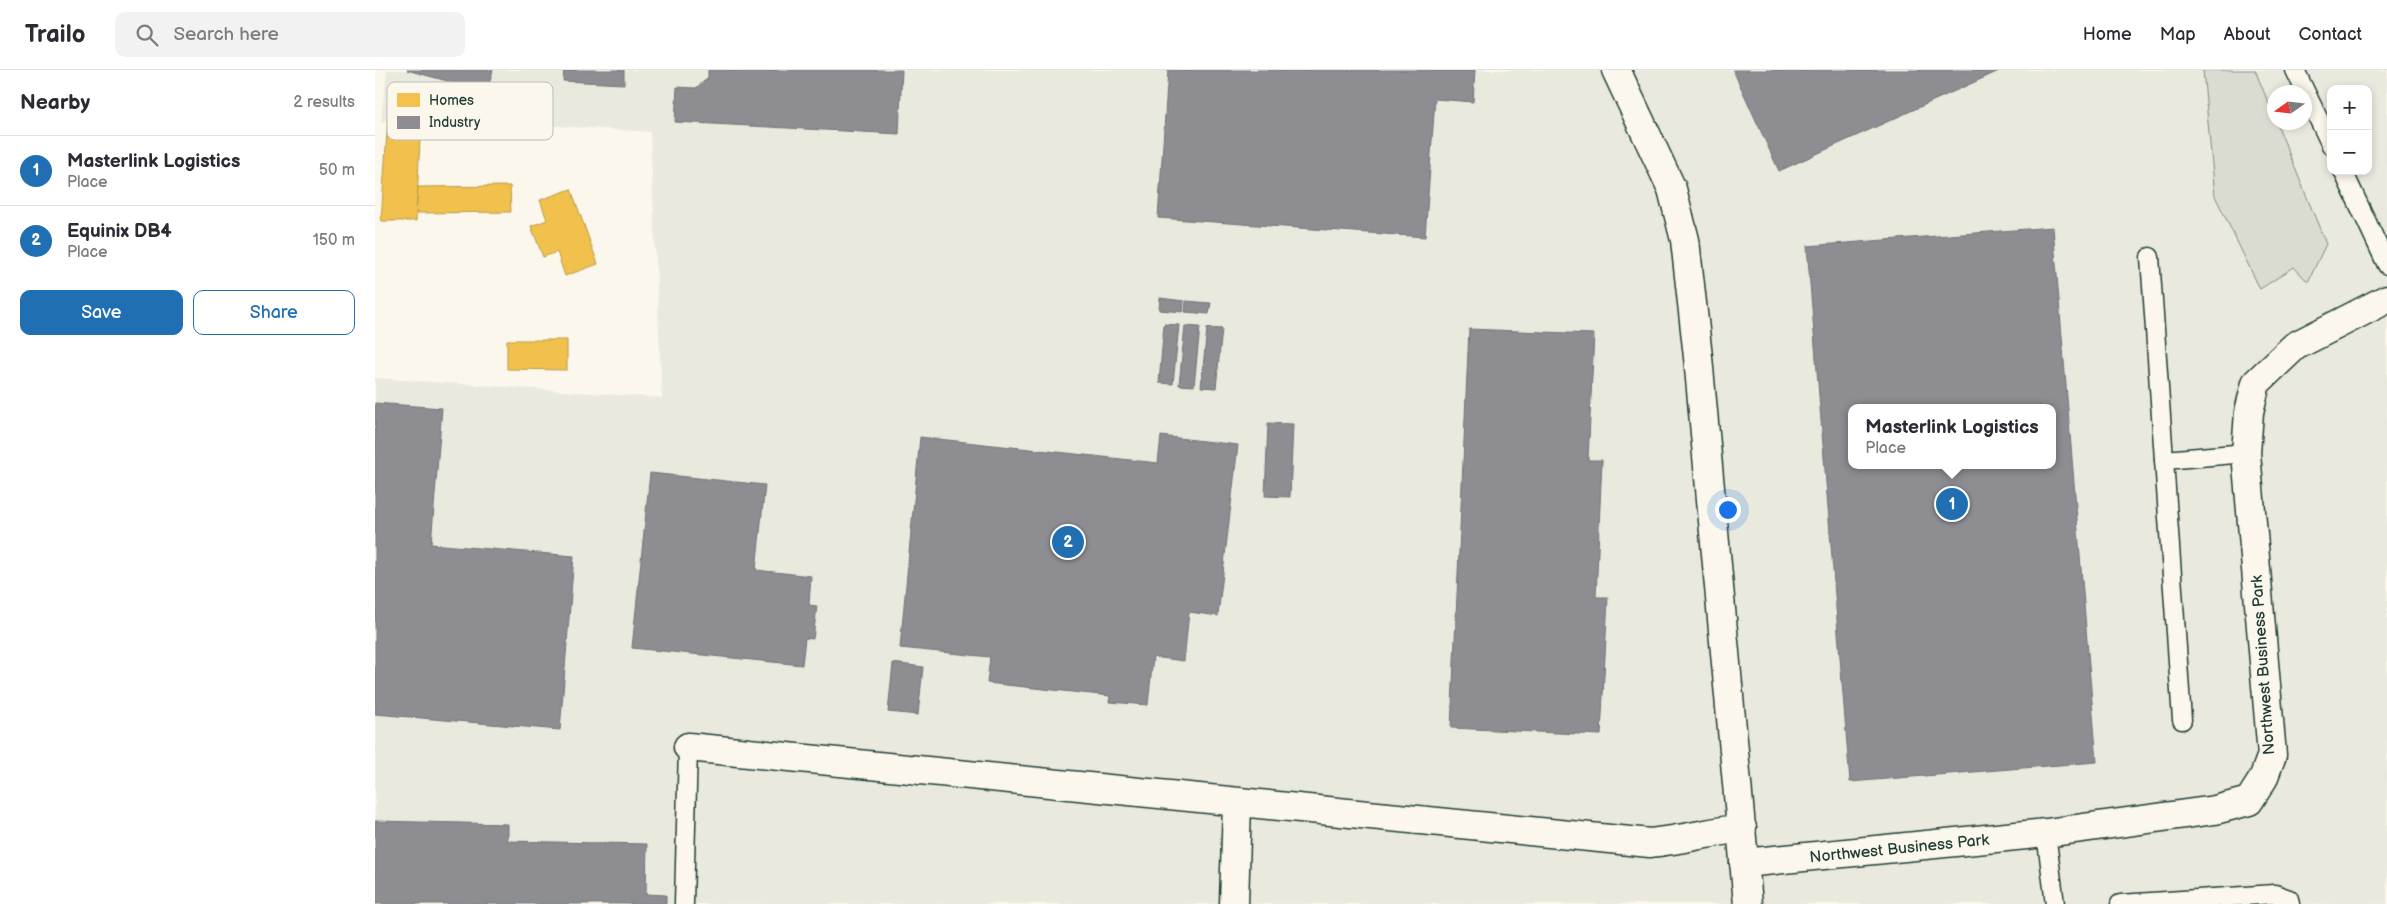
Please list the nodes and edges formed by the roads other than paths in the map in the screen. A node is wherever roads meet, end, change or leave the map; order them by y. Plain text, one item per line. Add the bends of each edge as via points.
1 (1617, 70) edge
2 (2295, 70) edge
3 (2327, 137) edge
4 (2345, 175) edge
5 (2150, 257) dead end
6 (2387, 264) edge
7 (2387, 299) edge
8 (2246, 453) junction
9 (2164, 460) junction
10 (2182, 720) dead end
11 (688, 747) joint
12 (1237, 803) junction
13 (1742, 828) junction
14 (2046, 833) junction
15 (1744, 863) junction
16 (684, 904) edge
17 (1234, 904) edge
18 (1748, 904) edge
19 (2055, 904) edge
20 (2120, 904) edge
21 (2290, 904) edge

1 - 13 street via 1672,189 1685,240
2 - 3 lane
4 - 6 lane
5 - 9 lane
7 - 8 street, Northwest Business Park via 2295,346 2256,383 2249,412
8 - 9 lane
8 - 14 street, Northwest Business Park via 2272,755 2263,779 2249,801 2215,810
9 - 10 lane
11 - 12 street
11 - 16 lane
12 - 13 street via 1650,843 1686,840 1708,832
12 - 17 street
13 - 15 street
14 - 15 street, Northwest Business Park
14 - 19 lane
15 - 18 street
20 - 21 lane via 2275,894 2289,899

